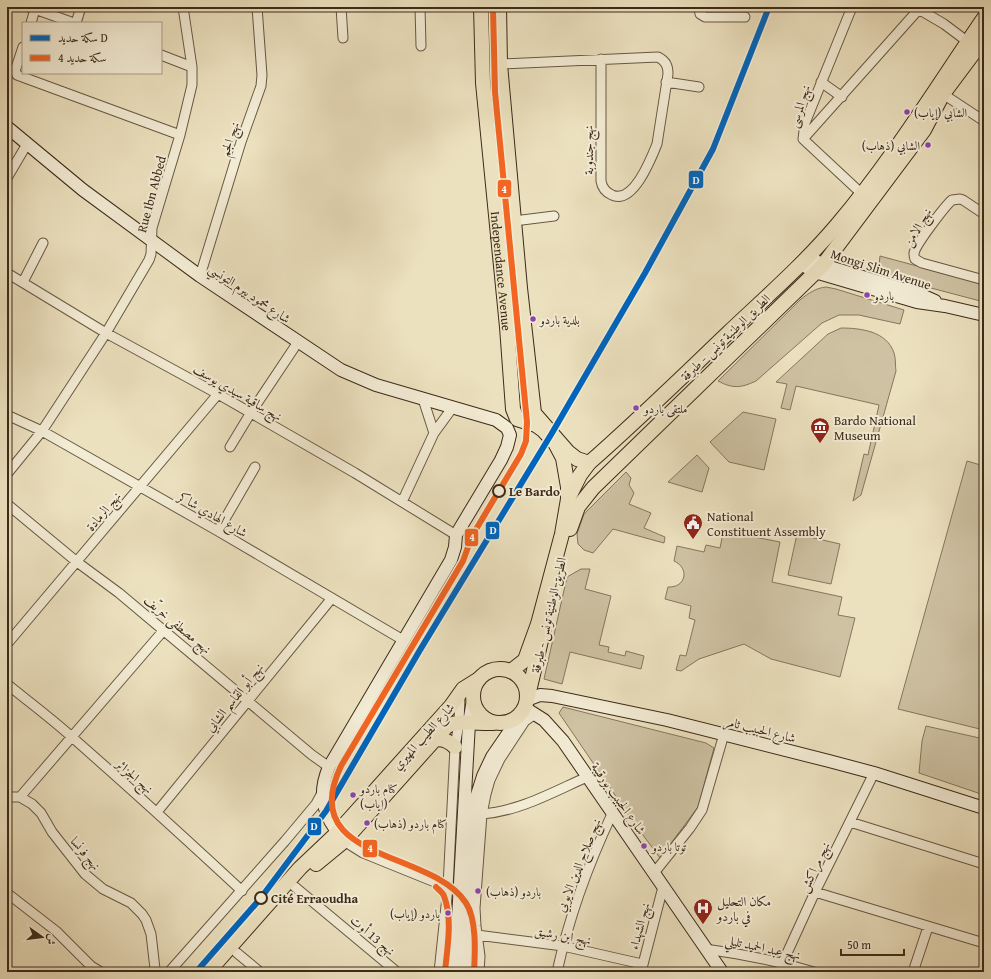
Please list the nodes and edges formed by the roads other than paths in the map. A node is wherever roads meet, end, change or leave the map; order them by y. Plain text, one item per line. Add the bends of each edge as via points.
1 (81, 7) edge
2 (183, 7) edge
3 (256, 7) edge
4 (341, 7) edge
5 (420, 7) edge
6 (481, 7) edge
7 (499, 7) edge
8 (699, 7) edge
9 (852, 7) edge
10 (32, 8) edge
11 (917, 8) edge
12 (746, 17) dead end
13 (984, 18) edge
14 (31, 22) edge
15 (72, 22) edge
16 (75, 22) edge
17 (343, 38) dead end
18 (984, 39) edge
19 (968, 42) junction
20 (421, 46) dead end
21 (22, 50) edge
22 (162, 55) edge
23 (601, 59) junction
24 (500, 64) junction
25 (192, 67) junction
26 (666, 82) junction
27 (821, 82) junction
28 (699, 87) dead end
29 (943, 94) junction
30 (842, 97) junction
31 (984, 121) edge
32 (7, 127) edge
33 (180, 135) junction
34 (803, 138) junction
35 (27, 144) junction
36 (7, 178) edge
37 (862, 194) junction
38 (984, 214) edge
39 (554, 216) dead end
40 (514, 221) junction
41 (152, 240) junction
42 (43, 243) dead end
43 (806, 260) junction
44 (819, 268) junction
45 (7, 273) edge
46 (200, 276) junction
47 (984, 280) edge
48 (23, 282) junction
49 (984, 315) edge
50 (106, 333) junction
51 (726, 335) junction
52 (298, 342) junction
53 (738, 348) junction
54 (671, 388) junction
55 (218, 394) junction
56 (423, 399) junction
57 (683, 402) junction
58 (453, 407) junction
59 (250, 414) junction
60 (7, 415) edge
61 (42, 431) junction
62 (434, 433) junction
63 (616, 439) junction
64 (230, 447) dead end
65 (630, 452) junction
66 (589, 463) junction
67 (255, 467) dead end
68 (7, 474) edge
69 (140, 487) junction
70 (568, 499) junction
71 (402, 502) junction
72 (7, 504) edge
73 (218, 531) junction
74 (456, 535) junction
75 (77, 562) junction
76 (332, 598) junction
77 (163, 631) junction
78 (403, 640) junction
79 (7, 644) edge
80 (511, 671) junction
81 (479, 680) junction
82 (7, 684) edge
83 (461, 691) junction
84 (248, 700) junction
85 (473, 700) junction
86 (527, 709) junction
87 (464, 723) junction
88 (494, 723) junction
89 (724, 734) junction
90 (72, 737) junction
91 (433, 740) junction
92 (455, 747) junction
93 (330, 767) junction
94 (874, 773) junction
95 (587, 777) junction
96 (322, 793) junction
97 (7, 797) edge
98 (20, 797) junction
99 (984, 808) edge
100 (157, 812) junction
101 (482, 814) junction
102 (612, 814) junction
103 (850, 822) junction
104 (340, 837) junction
105 (984, 864) edge
106 (654, 873) junction
107 (295, 887) junction
108 (662, 887) junction
109 (459, 888) junction
110 (242, 891) junction
111 (815, 892) junction
112 (7, 893) edge
113 (928, 926) junction
114 (477, 935) junction
115 (984, 943) edge
116 (562, 946) junction
117 (705, 948) junction
118 (237, 953) junction
119 (783, 962) junction
120 (642, 968) edge
121 (153, 971) edge
122 (101, 972) edge
123 (169, 972) edge
124 (208, 972) edge
125 (220, 972) edge
126 (260, 972) edge
127 (398, 972) edge
128 (439, 972) edge
129 (455, 972) edge
130 (464, 972) edge
131 (479, 972) edge
132 (557, 972) edge
133 (722, 972) edge
134 (776, 972) edge
135 (814, 972) edge
136 (913, 972) edge

1 - 16 street
2 - 25 street, Rue Ibn Abbed
3 - 46 street, نهج الجم via 261,86 240,142
4 - 17 street
5 - 20 street
6 - 70 main road via 483,83 513,409 517,419 536,425 555,443 563,458
7 - 24 main road, Independance Avenue
8 - 12 street via 700,14 705,17
9 - 27 street, نهج المرسى
10 - 14 street
10 - 15 street
11 - 19 street
11 - 30 street
13 - 19 main road, الطريق الوطنية تونس - طبرقة
18 - 29 main road, الطريق الوطنية تونس - طبرقة
19 - 37 main road, الطريق الوطنية تونس - طبرقة via 914,124
21 - 33 street via 15,71 17,75
22 - 25 street
23 - 24 street, نهج جندوبة
23 - 26 street, نهج جندوبة via 658,57 663,59 668,68
23 - 26 street, نهج جندوبة via 601,181 605,190 616,196 625,195 635,187 653,154 659,134
24 - 40 main road, Independance Avenue
25 - 33 street, Rue Ibn Abbed via 192,85
26 - 28 street
27 - 30 street
27 - 34 street, نهج المرسى via 805,123
29 - 31 street
29 - 44 main road, الطريق الوطنية تونس - طبرقة via 924,130
30 - 34 street
32 - 35 main road, شارع محمود بيرم التونسي
33 - 41 street, Rue Ibn Abbed via 152,228
34 - 37 street, نهج المرسى
35 - 36 street
35 - 41 main road, شارع محمود بيرم التونسي via 83,190
37 - 43 main road, الطريق الوطنية تونس - طبرقة
38 - 47 street, نهج الامن via 963,200 952,200 934,222 914,252 914,256 922,263
39 - 40 street
40 - 66 main road, Independance Avenue via 534,413 568,452 577,459
41 - 46 main road, شارع محمود بيرم التونسي
41 - 50 street, Rue Ibn Abbed via 149,260
42 - 48 street
43 - 44 main road, Mongi Slim Avenue via 816,261
43 - 51 main road, الطريق الوطنية تونس - طبرقة
44 - 49 main road, Mongi Slim Avenue via 917,302
44 - 53 main road, الطريق الوطنية تونس - طبرقة
45 - 48 street, نهج ساقية سيدي يوسف
46 - 52 main road, شارع محمود بيرم التونسي
48 - 50 street, نهج ساقية سيدي يوسف
50 - 55 street, نهج ساقية سيدي يوسف
50 - 61 street, Rue Ibn Abbed
51 - 53 main road
51 - 54 main road, الطريق الوطنية تونس - طبرقة
52 - 56 main road, شارع محمود بيرم التونسي via 358,378
52 - 59 street
53 - 57 main road, الطريق الوطنية تونس - طبرقة
54 - 57 main road
54 - 63 main road, الطريق الوطنية تونس - طبرقة
55 - 59 street, نهج ساقية سيدي يوسف
55 - 69 street, نهج الرمادة
56 - 58 main road, شارع محمود بيرم التونسي
56 - 62 street
57 - 65 main road, الطريق الوطنية تونس - طبرقة
58 - 62 street
58 - 74 main road, شارع محمود بيرم التونسي via 496,420 507,428 510,435 503,457
59 - 64 street
59 - 71 street, نهج ساقية سيدي يوسف
60 - 61 street, شارع الهادي شاكر
61 - 68 street, Rue Ibn Abbed
61 - 69 street, شارع الهادي شاكر
62 - 71 street
63 - 65 main road
63 - 66 main road, الطريق الوطنية تونس - طبرقة
65 - 86 main road, الطريق الوطنية تونس - طبرقة via 589,492 573,519 560,563
66 - 70 main road, الطريق الوطنية تونس - طبرقة via 580,474
67 - 73 street
69 - 73 street, شارع الهادي شاكر
69 - 75 street, نهج الرمادة
70 - 80 main road, الطريق الوطنية تونس - طبرقة via 562,534 538,624 525,660
71 - 74 street, نهج ساقية سيدي يوسف
72 - 75 street, نهج مصطفى خريّف
73 - 76 street, شارع الهادي شاكر
74 - 78 main road via 451,560
75 - 77 street, نهج مصطفى خريّف via 119,593
75 - 79 street, نهج الرمادة
76 - 78 street, شارع الهادي شاكر
76 - 84 street, نهج أبو القاسم الشابي
77 - 84 street, نهج مصطفى خريّف
77 - 90 street
78 - 93 main road
80 - 81 main road via 492,670
80 - 86 main road via 524,683
81 - 83 main road, شارع الطيب المهيري
81 - 85 main road
82 - 90 street, نهج الجزائر
83 - 87 street
83 - 104 main road, شارع الطيب المهيري
84 - 93 street, نهج مصطفى خريّف via 312,755
84 - 100 street, نهج أبو القاسم الشابي
85 - 87 main road
85 - 88 main road via 480,714
86 - 88 main road via 506,723
86 - 89 main road, شارع الحبيب ثامر via 540,695 552,696
86 - 95 main road, شارع الحبيب بورقيبة via 553,728
86 - 101 street via 525,721 500,759 490,780
86 - 109 main road via 492,758 483,776 474,808
87 - 88 main road, شارع الطيب المهيري
87 - 91 main road, شارع الطيب المهيري via 451,724
87 - 92 street
87 - 109 main road
89 - 94 main road, شارع الحبيب ثامر
89 - 106 street via 702,810
90 - 98 street
90 - 100 street, نهج الجزائر
91 - 92 main road via 445,740
91 - 104 main road, شارع الطيب المهيري
92 - 109 street
93 - 96 main road
94 - 99 main road, شارع الحبيب ثامر
94 - 103 street, نهج مراكش
95 - 101 street via 518,808
95 - 102 main road, شارع الحبيب بورقيبة
96 - 104 main road via 324,805
96 - 110 street via 316,804
97 - 98 street
98 - 121 street, نهج فرنسا via 38,809 52,832 85,874 103,889 131,903 142,914 149,926 154,947
100 - 110 street, نهج الجزائر
101 - 114 street via 475,908
102 - 106 main road, شارع الحبيب بورقيبة
102 - 116 street, نهج صلاح الدين الايوبي via 584,878
103 - 105 street
103 - 111 street, نهج مراكش
104 - 107 main road, شارع الطيب المهيري
104 - 109 street via 363,853
104 - 124 main road, شارع الطيب المهيري via 300,868
106 - 108 main road, شارع الحبيب بورقيبة
107 - 118 main road, شارع الطيب المهيري
107 - 127 street, نهج 13 أوت
108 - 117 main road, شارع الحبيب بورقيبة
108 - 120 street, نهج الشهداء
109 - 128 street
109 - 129 main road
109 - 130 main road
110 - 123 street
111 - 113 street
111 - 119 street, نهج مراكش
112 - 122 street via 56,931 91,966
113 - 115 street
113 - 136 street
114 - 116 street, نهج ابن رشيق
114 - 131 street
116 - 120 street, نهج ابن رشيق
116 - 132 street, نهج صلاح الدين الايوبي
117 - 119 street, نهج عبد الحميد تليلي
117 - 133 main road, شارع الحبيب بورقيبة
118 - 125 main road, شارع الطيب المهيري
118 - 126 street
119 - 134 street, نهج مراكش
119 - 135 street, نهج عبد الحميد تليلي

